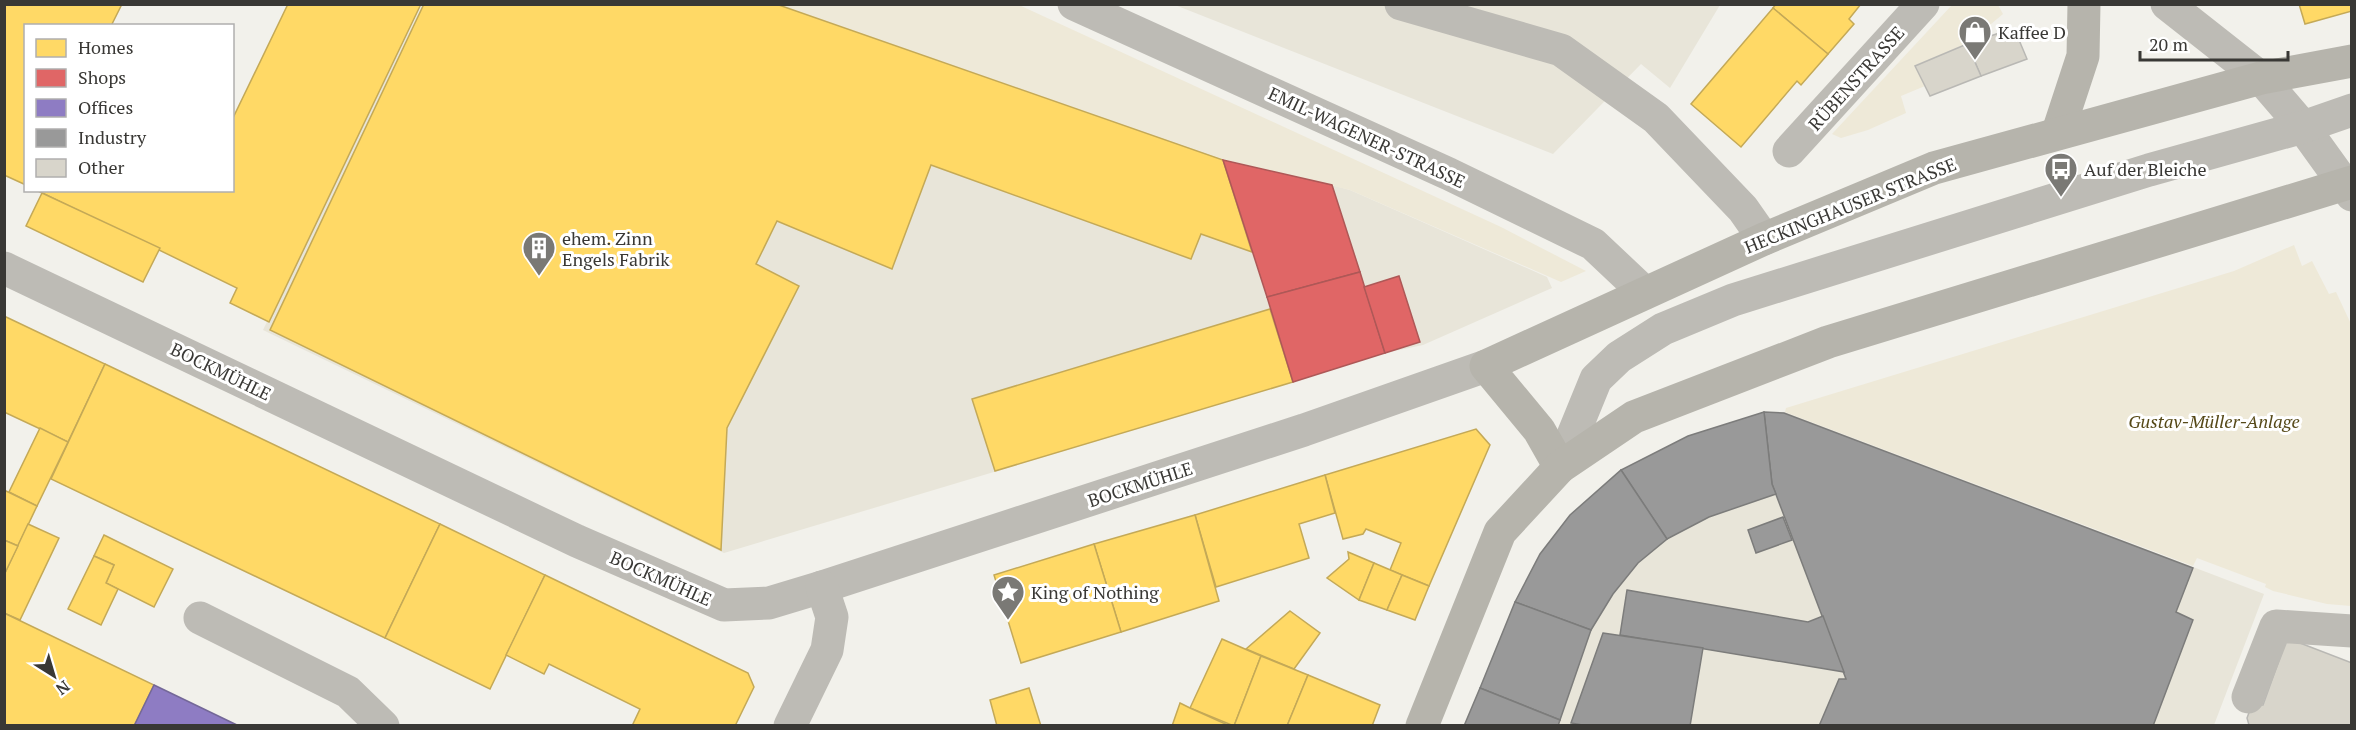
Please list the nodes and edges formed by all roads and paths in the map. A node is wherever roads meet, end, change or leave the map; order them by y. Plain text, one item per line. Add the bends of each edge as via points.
1 (1074, 4) edge
2 (1401, 4) edge
3 (1923, 4) edge
4 (2084, 4) edge
5 (2168, 4) edge
6 (2352, 61) edge
7 (2261, 78) junction
8 (2352, 110) edge
9 (2303, 127) junction
10 (2058, 132) junction
11 (1789, 151) dead end
12 (2350, 187) edge
13 (1764, 239) junction
14 (4, 268) edge
15 (1645, 293) junction
16 (1486, 366) junction
17 (1560, 466) junction
18 (822, 587) junction
19 (200, 618) dead end
20 (2352, 631) edge
21 (2248, 697) dead end
22 (383, 726) edge
23 (790, 726) edge
24 (1422, 726) edge

1 - 15 street, EMIL-WAGENER-STRASSE via 1449,174 1593,244
2 - 13 street via 1561,50 1656,118 1743,209
3 - 11 street, RÜBENSTRASSE
4 - 10 main road via 2083,57
5 - 7 street
6 - 7 main road, HECKINGHAUSER STRASSE
7 - 9 street
7 - 10 main road, HECKINGHAUSER STRASSE
8 - 9 street
9 - 12 street
9 - 17 street via 2149,170 1767,290 1663,328 1619,357 1596,379
10 - 13 main road, HECKINGHAUSER STRASSE via 1934,168
12 - 17 main road via 2168,237 1828,342 1634,417
13 - 15 main road, HECKINGHAUSER STRASSE
14 - 18 street, BOCKMÜHLE via 577,541 724,605 769,603
15 - 16 main road, HECKINGHAUSER STRASSE
16 - 17 main road via 1539,430
16 - 18 street, BOCKMÜHLE via 1293,434
17 - 24 main road via 1500,532
18 - 23 street via 832,617 827,650
19 - 22 street via 348,692
20 - 21 street via 2276,626

